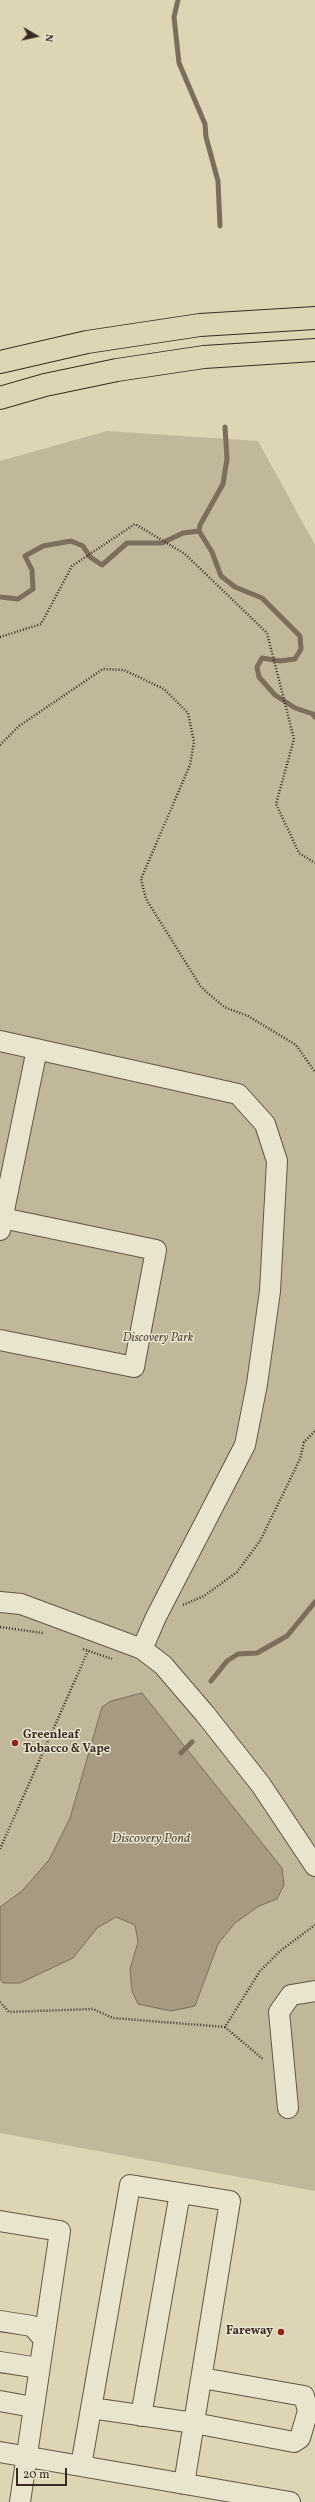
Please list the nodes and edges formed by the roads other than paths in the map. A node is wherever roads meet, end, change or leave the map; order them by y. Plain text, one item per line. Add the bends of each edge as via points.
1 (315, 318) edge
2 (315, 350) edge
3 (0, 362) edge
4 (0, 398) edge
5 (0, 1041) edge
6 (37, 1049) junction
7 (1, 1224) edge
8 (0, 1340) edge
9 (0, 1602) edge
10 (142, 1649) junction
11 (315, 1866) edge
12 (315, 1991) edge
13 (288, 2108) dead end
14 (180, 2193) junction
15 (0, 2221) edge
16 (0, 2321) edge
17 (38, 2333) junction
18 (0, 2362) edge
19 (39, 2368) junction
20 (202, 2378) junction
21 (0, 2401) edge
22 (34, 2407) junction
23 (91, 2408) junction
24 (141, 2416) junction
25 (194, 2423) junction
26 (0, 2452) edge
27 (26, 2456) junction
28 (81, 2466) junction
29 (184, 2484) junction
30 (243, 2498) edge
31 (20, 2502) edge
32 (290, 2502) edge

1 - 3 highway via 200,325 87,342
2 - 4 highway via 204,357 117,370 45,385
5 - 6 street
6 - 7 street
6 - 10 street via 238,1094 265,1124 276,1161 270,1291 245,1446
7 - 8 street via 156,1250 134,1366
9 - 10 street via 21,1604
10 - 11 street via 163,1665 206,1714 261,1785
12 - 13 street via 291,1995 279,2012
14 - 20 street via 230,2201
14 - 23 street via 130,2186
14 - 24 street
15 - 17 street via 60,2231
16 - 17 street
17 - 19 street
18 - 19 street
19 - 22 street
20 - 25 street
20 - 25 street via 304,2396 308,2411 300,2438 294,2442
21 - 22 street
22 - 27 street
23 - 24 street
23 - 28 street
24 - 25 street
25 - 29 street
26 - 27 street
27 - 28 street
27 - 31 street
28 - 29 street
29 - 30 street
30 - 32 street

